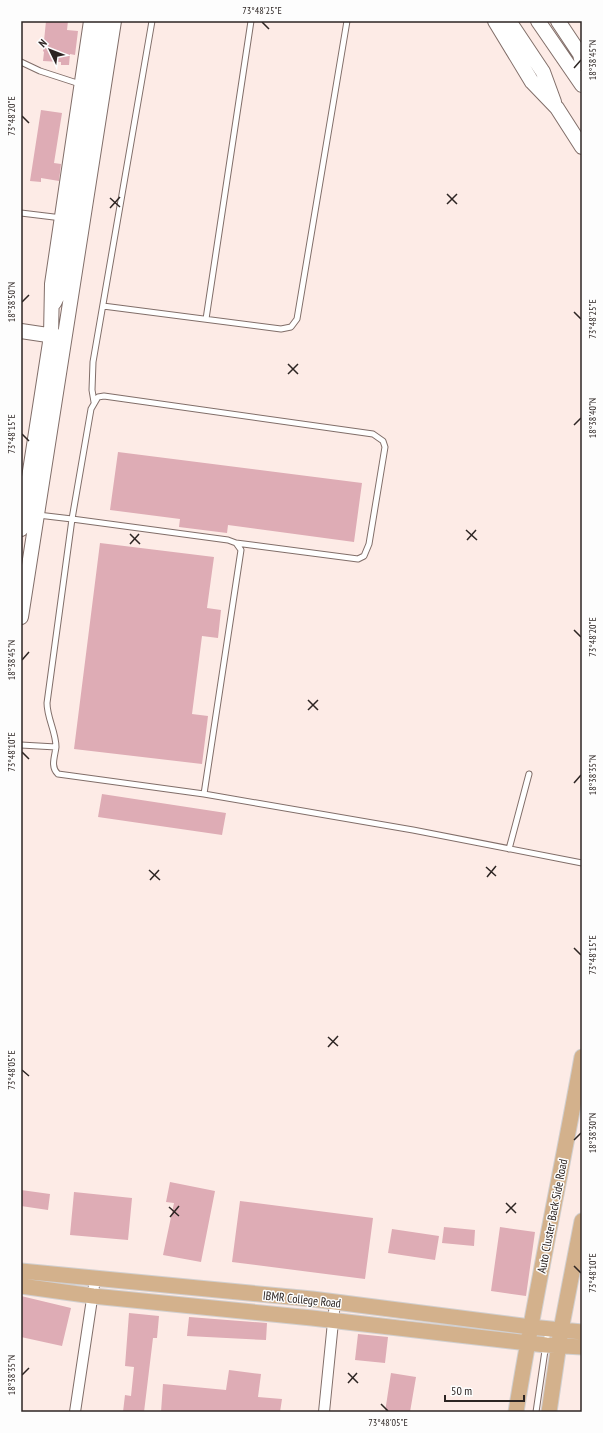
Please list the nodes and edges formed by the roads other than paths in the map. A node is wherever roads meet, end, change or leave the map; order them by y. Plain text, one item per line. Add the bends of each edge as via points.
1 (91, 21) edge
2 (101, 21) edge
3 (114, 21) edge
4 (152, 21) edge
5 (251, 21) edge
6 (347, 21) edge
7 (495, 21) edge
8 (509, 21) edge
9 (538, 21) edge
10 (558, 21) edge
11 (21, 62) edge
12 (582, 63) edge
13 (82, 84) junction
14 (582, 85) edge
15 (556, 108) junction
16 (582, 147) edge
17 (21, 213) edge
18 (62, 218) junction
19 (53, 305) junction
20 (103, 306) junction
21 (206, 319) junction
22 (21, 331) edge
23 (51, 336) junction
24 (65, 338) junction
25 (94, 402) junction
26 (24, 487) edge
27 (41, 490) junction
28 (37, 515) junction
29 (72, 519) junction
30 (21, 530) edge
31 (236, 543) junction
32 (21, 617) edge
33 (21, 745) edge
34 (56, 747) junction
35 (529, 774) dead end
36 (204, 794) junction
37 (509, 849) junction
38 (582, 863) edge
39 (582, 1057) edge
40 (582, 1221) edge
41 (21, 1270) edge
42 (95, 1279) junction
43 (21, 1286) edge
44 (93, 1296) junction
45 (335, 1302) junction
46 (333, 1320) junction
47 (530, 1327) junction
48 (555, 1330) junction
49 (582, 1332) edge
50 (527, 1343) junction
51 (552, 1345) junction
52 (582, 1347) edge
53 (75, 1412) edge
54 (324, 1412) edge
55 (516, 1412) edge
56 (536, 1412) edge
57 (549, 1412) edge

1 - 13 main road
2 - 19 main road via 63,285
3 - 24 main road
4 - 20 lane
5 - 21 lane
6 - 21 lane via 297,319 291,327 281,329
7 - 15 main road via 532,82
8 - 15 main road via 543,72
9 - 14 main road
10 - 12 main road via 580,54
11 - 13 lane via 40,71
13 - 18 main road
15 - 16 main road
17 - 18 lane
18 - 19 main road via 52,284
19 - 23 main road
20 - 21 lane
20 - 25 lane via 93,362
22 - 23 main road
23 - 24 main road
23 - 26 main road
24 - 27 main road
25 - 29 lane
25 - 31 lane via 98,397 104,396 373,434 383,441 385,447 369,544 364,556 358,559
26 - 27 street
26 - 30 main road
27 - 28 main road
28 - 29 lane
28 - 32 main road
29 - 31 lane
29 - 34 lane via 47,703
31 - 36 lane via 241,550
33 - 34 lane
34 - 36 lane via 53,767 58,774
35 - 37 lane
36 - 37 lane
37 - 38 lane
39 - 47 main road, Auto Cluster Back Side Road via 561,1177
40 - 48 main road
41 - 42 main road, IBMR College Road
42 - 44 street
42 - 45 main road, IBMR College Road
43 - 44 main road, IBMR College Road
44 - 46 main road, IBMR College Road
44 - 53 street
45 - 46 street
45 - 47 main road, IBMR College Road
46 - 50 main road, IBMR College Road
46 - 54 street
47 - 48 main road, IBMR College Road
47 - 50 main road, Auto Cluster Back Side Road
48 - 49 main road, IBMR College Road
48 - 51 main road
50 - 51 main road, IBMR College Road
50 - 55 main road, Auto Cluster Back Side Road
51 - 52 main road, IBMR College Road
51 - 56 lane
51 - 57 main road

